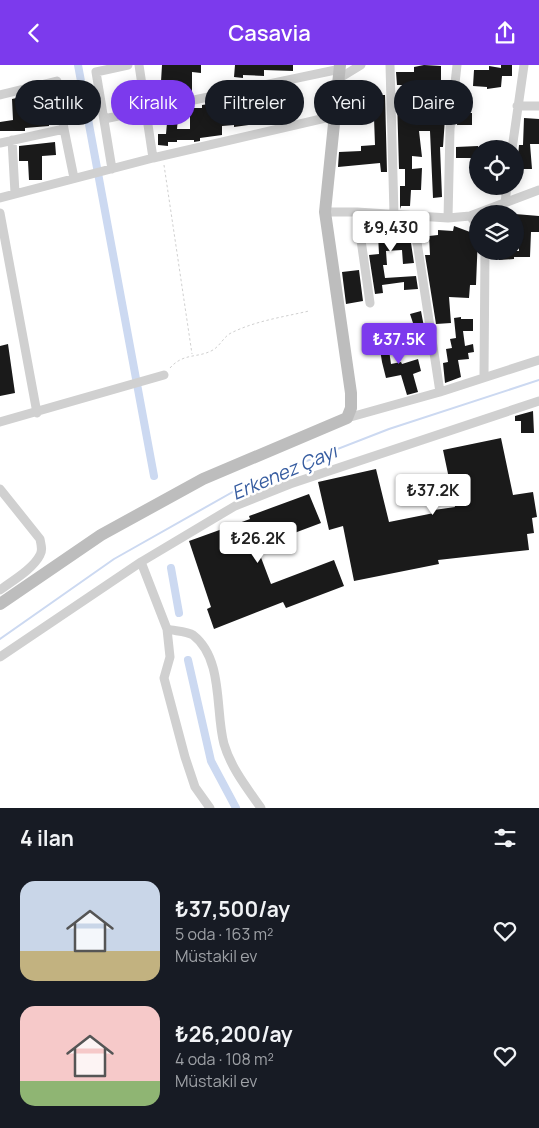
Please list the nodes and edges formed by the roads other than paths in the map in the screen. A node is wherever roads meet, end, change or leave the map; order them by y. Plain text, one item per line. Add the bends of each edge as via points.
1 (128, 65) edge
2 (139, 65) edge
3 (361, 65) edge
4 (390, 65) edge
5 (457, 65) edge
6 (524, 65) edge
7 (339, 71) edge
8 (141, 80) edge
9 (0, 95) edge
10 (195, 100) edge
11 (518, 106) junction
12 (539, 106) edge
13 (111, 118) edge
14 (104, 119) junction
15 (314, 121) edge
16 (150, 125) edge
17 (333, 125) edge
18 (64, 129) junction
19 (513, 140) edge
20 (12, 141) junction
21 (0, 143) edge
22 (158, 157) junction
23 (111, 169) junction
24 (74, 178) junction
25 (539, 190) edge
26 (15, 193) junction
27 (506, 195) edge
28 (0, 198) edge
29 (505, 203) junction
30 (500, 205) edge
31 (325, 211) junction
32 (358, 212) junction
33 (0, 213) edge
34 (394, 214) junction
35 (413, 216) junction
36 (469, 216) edge
37 (448, 218) junction
38 (485, 260) edge
39 (370, 303) dead end
40 (539, 360) edge
41 (161, 376) road end
42 (484, 377) junction
43 (440, 392) junction
44 (539, 401) edge
45 (37, 413) junction
46 (348, 418) junction
47 (0, 423) edge
48 (0, 489) edge
49 (141, 562) junction
50 (0, 590) edge
51 (0, 604) edge
52 (167, 629) junction
53 (0, 657) edge
54 (210, 808) edge
55 (261, 808) edge

1 - 14 street via 96,72
2 - 8 street
3 - 7 street
4 - 34 street
5 - 37 street via 450,129
6 - 11 street
7 - 10 street
9 - 18 street via 57,81
11 - 12 street
11 - 19 street
13 - 14 street
14 - 23 street
15 - 22 street
16 - 22 street
17 - 31 street
18 - 20 street
18 - 24 street
20 - 21 street
20 - 26 street
22 - 23 street
23 - 24 street
24 - 26 street
25 - 29 street
26 - 28 street
27 - 29 street
29 - 30 street
31 - 32 street
31 - 46 street via 351,393
32 - 34 street
32 - 39 street
33 - 45 street
34 - 35 street
35 - 37 street
35 - 43 street
36 - 37 street
38 - 42 street
40 - 42 street
41 - 45 street
42 - 43 street
43 - 46 street
44 - 49 street via 290,483 234,506
45 - 47 street
46 - 51 street via 203,479 101,535
48 - 50 street via 40,539 42,549 40,556 28,568
49 - 52 street
49 - 53 street
52 - 54 street via 170,657 164,678 195,787
52 - 55 street via 192,634 202,645 215,673 224,744 238,775

